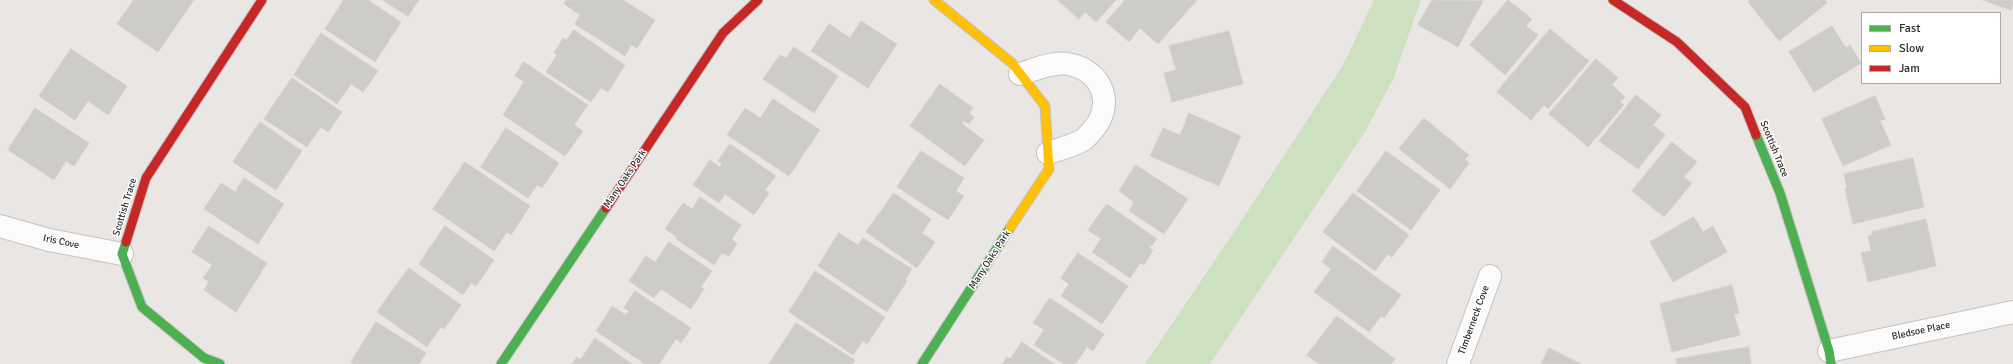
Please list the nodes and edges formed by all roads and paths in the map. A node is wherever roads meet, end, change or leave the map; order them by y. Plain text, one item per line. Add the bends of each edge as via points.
1 (262, 0) edge
2 (758, 0) edge
3 (934, 0) edge
4 (1613, 0) edge
5 (1020, 74) junction
6 (1048, 153) junction
7 (0, 226) edge
8 (122, 254) junction
9 (1490, 276) dead end
10 (2013, 312) edge
11 (1830, 357) edge
12 (220, 364) edge
13 (501, 364) edge
14 (922, 364) edge
15 (1458, 364) edge

1 - 8 street, Scottish Trace via 146,178
2 - 13 street, Many Oaks Park via 723,33
3 - 5 street, Many Oaks Park via 1012,64
4 - 11 street, Scottish Trace via 1677,42 1745,107 1780,193
5 - 6 street, Many Oaks Park via 1045,106
5 - 6 street via 1066,63 1086,69 1099,82 1105,103 1100,122 1083,140
6 - 14 street, Many Oaks Park via 1049,168
7 - 8 street, Iris Cove via 49,240
8 - 12 street via 142,307 204,358
9 - 15 street, Timberneck Cove
10 - 11 street, Bledsoe Place

